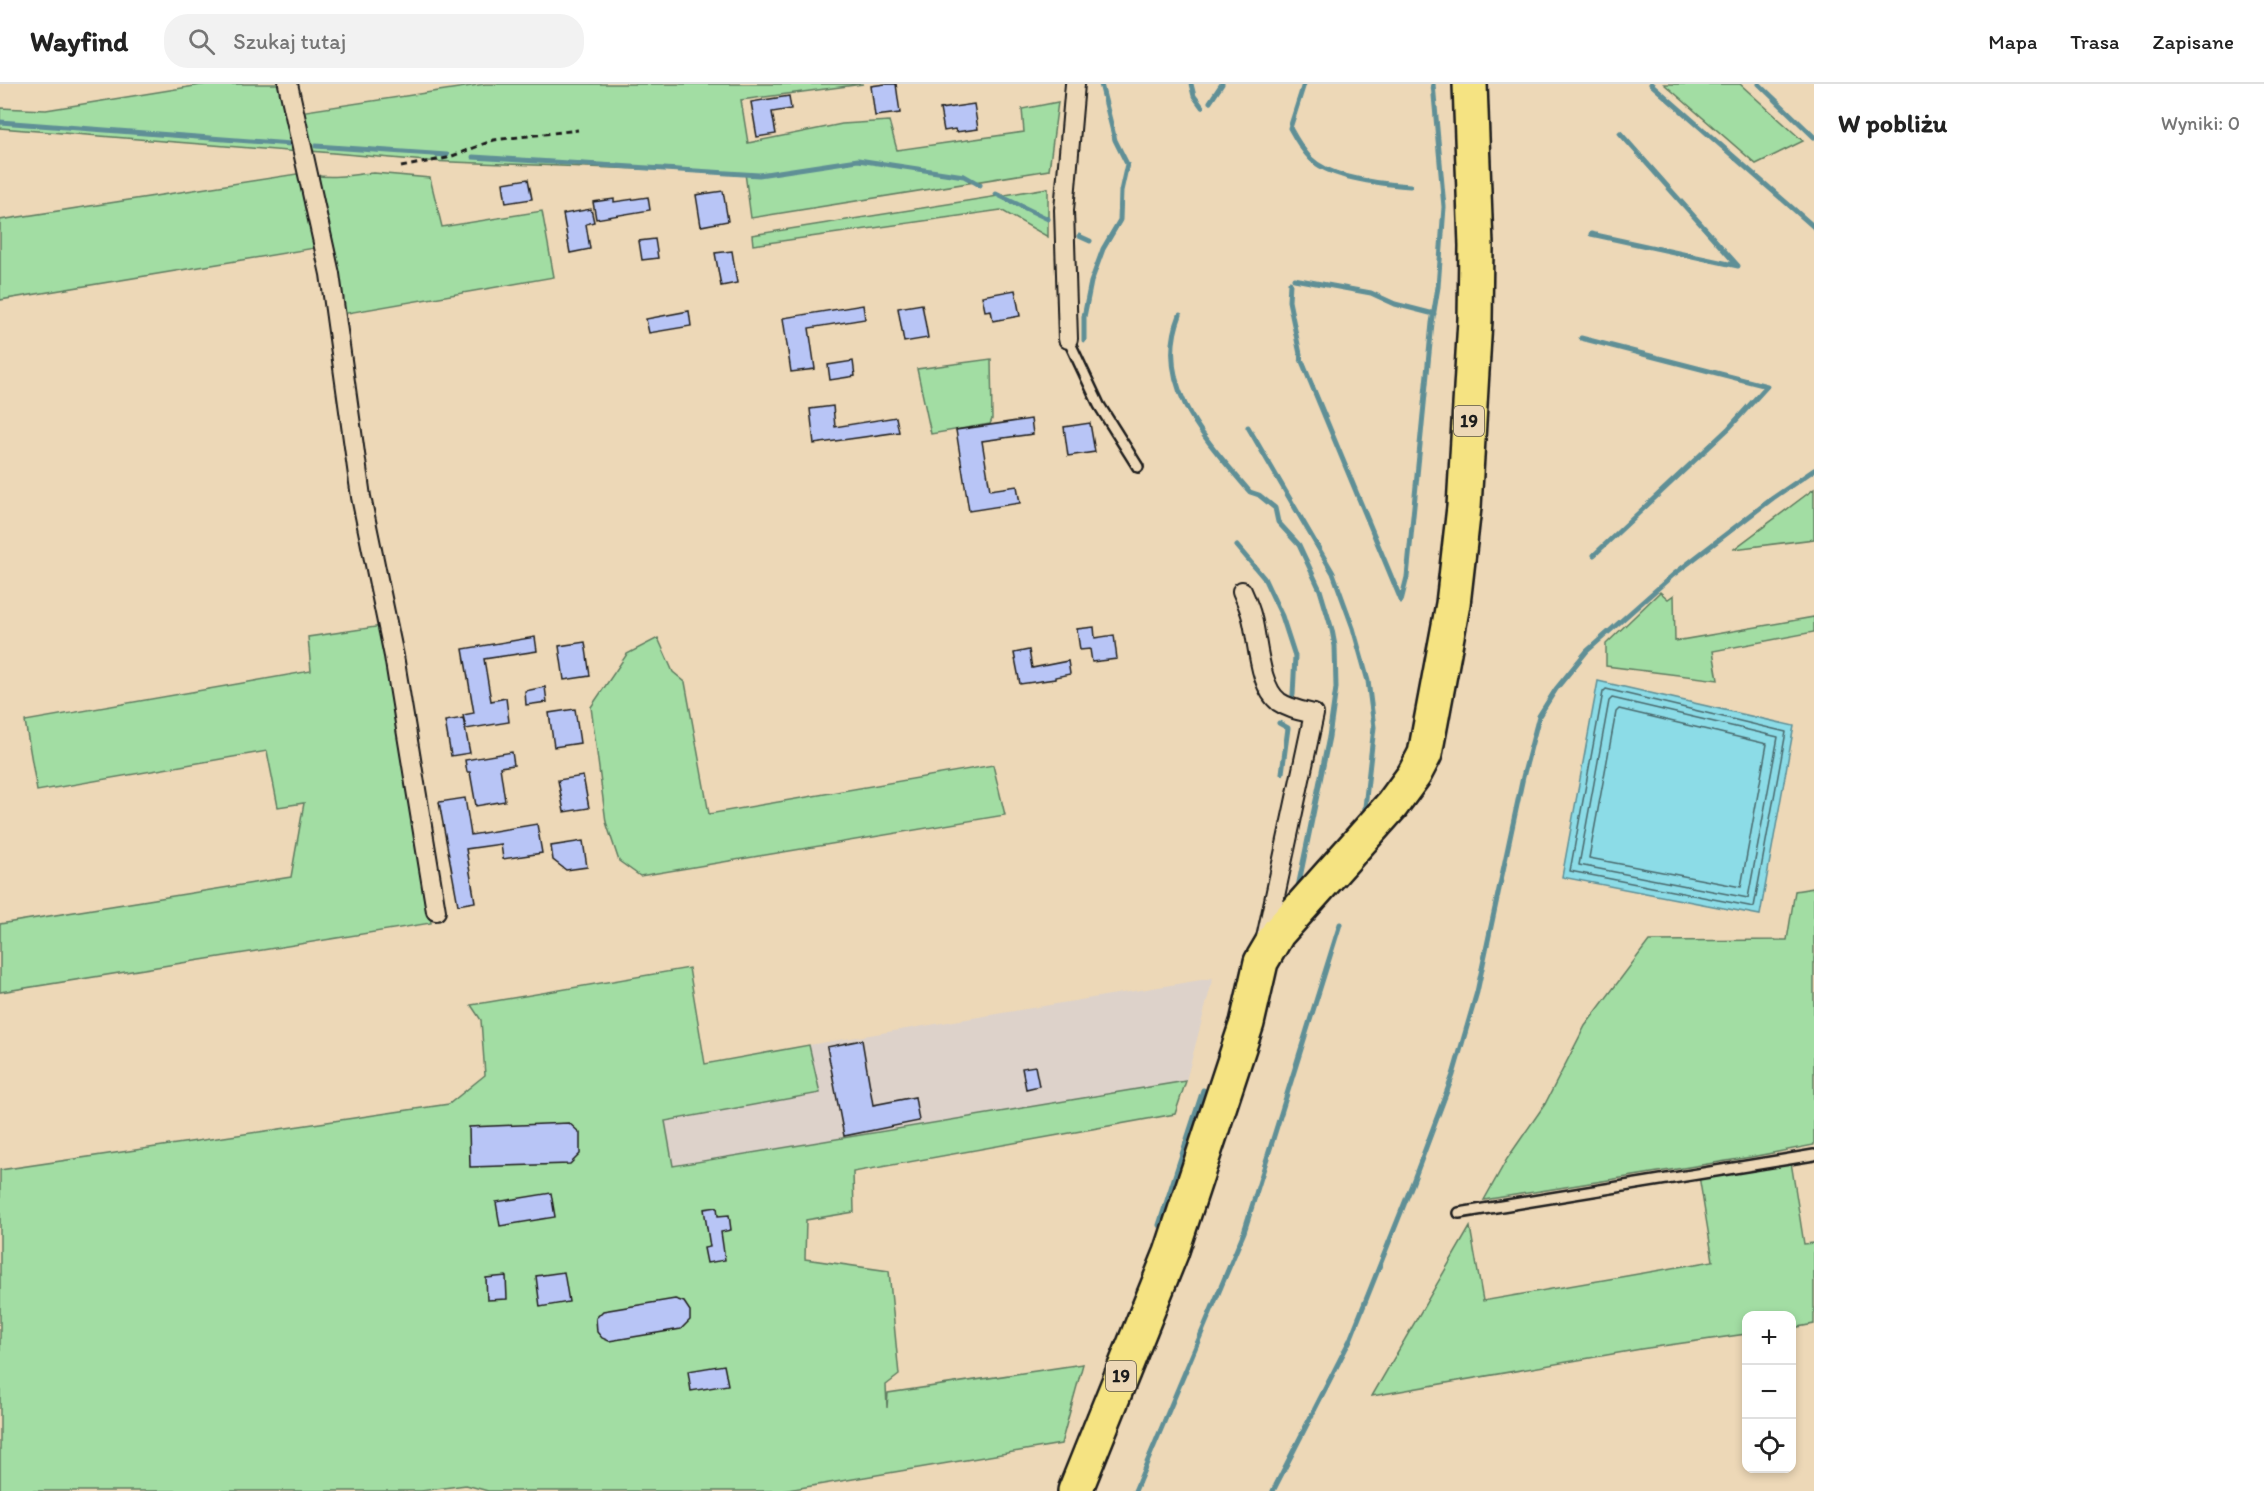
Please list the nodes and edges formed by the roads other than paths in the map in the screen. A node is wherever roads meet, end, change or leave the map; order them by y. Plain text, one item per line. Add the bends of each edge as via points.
1 (288, 84) edge
2 (1074, 84) edge
3 (1470, 84) edge
4 (1068, 339) joint
5 (1138, 467) dead end
6 (1242, 591) dead end
7 (436, 911) dead end
8 (1261, 962) junction
9 (1814, 1155) edge
10 (1459, 1213) dead end
11 (1075, 1491) edge

1 - 7 street via 330,274 361,497 394,656
2 - 4 street via 1064,210
3 - 8 highway, 19 via 1476,246 1464,507 1453,604 1425,754 1392,805 1278,933
4 - 5 lane via 1099,405
6 - 8 street via 1270,692 1291,708 1314,714
8 - 11 highway, 19 via 1247,1023 1171,1253
9 - 10 lane

